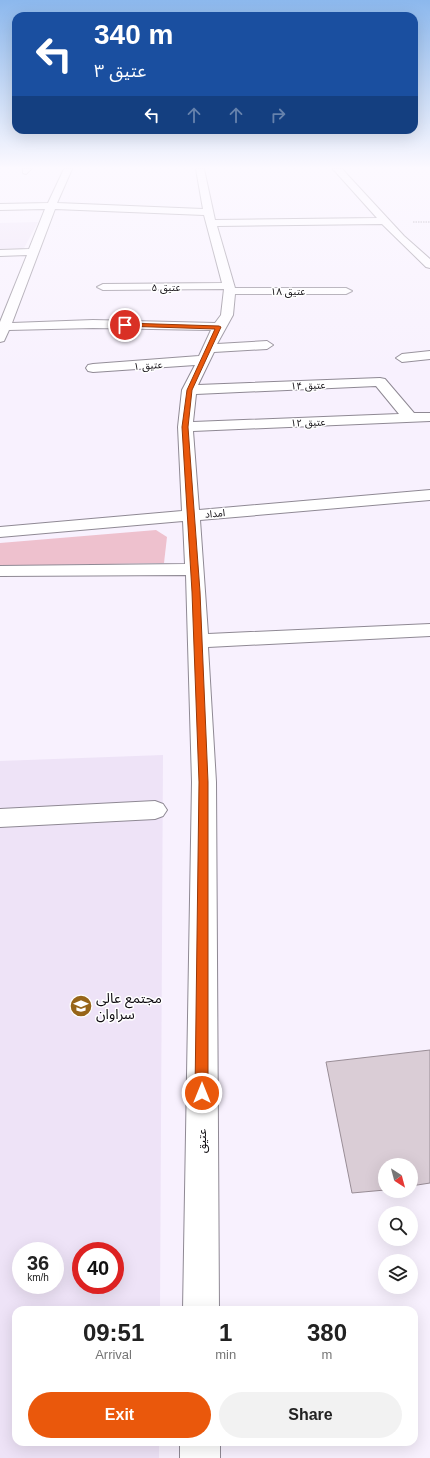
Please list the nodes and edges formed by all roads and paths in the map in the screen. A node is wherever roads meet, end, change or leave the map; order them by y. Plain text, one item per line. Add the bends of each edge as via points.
1 (39, 237) edge
2 (216, 237) edge
3 (399, 237) edge
4 (33, 252) junction
5 (0, 253) edge
6 (430, 265) edge
7 (6, 287) dead end
8 (103, 287) dead end
9 (20, 288) junction
10 (230, 288) junction
11 (346, 291) dead end
12 (219, 327) junction
13 (2, 329) edge
14 (267, 345) dead end
15 (206, 354) junction
16 (430, 355) edge
17 (402, 358) dead end
18 (92, 368) dead end
19 (189, 390) junction
20 (430, 417) edge
21 (410, 418) junction
22 (185, 427) junction
23 (430, 494) edge
24 (190, 516) junction
25 (0, 532) edge
26 (194, 568) junction
27 (0, 571) edge
28 (430, 630) edge
29 (198, 641) junction
30 (155, 810) dead end
31 (0, 818) edge
32 (201, 1306) edge
33 (200, 1446) edge
34 (200, 1458) edge

1 - 4 street
2 - 10 street, عتیق
3 - 6 street
4 - 5 street
4 - 9 street
7 - 9 street
8 - 10 street, عتیق ۵
9 - 13 street
10 - 11 street, عتیق ۱۸
10 - 12 street, عتیق via 227,315
12 - 13 street via 93,324
12 - 15 street, عتیق
14 - 15 street, عتیق ۱
15 - 18 street, عتیق ۱
15 - 19 street, عتیق
16 - 17 street
19 - 21 street, عتیق ۱۴ via 380,382
19 - 22 street, عتیق
20 - 21 street, عتیق ۱۲
21 - 22 street, عتیق ۱۲
22 - 24 street, عتیق
23 - 24 street, امداد
24 - 25 street, امداد
24 - 26 street, عتیق
26 - 27 street
26 - 29 street, عتیق
28 - 29 street
29 - 32 street, عتیق via 204,782
30 - 31 street
33 - 34 street

